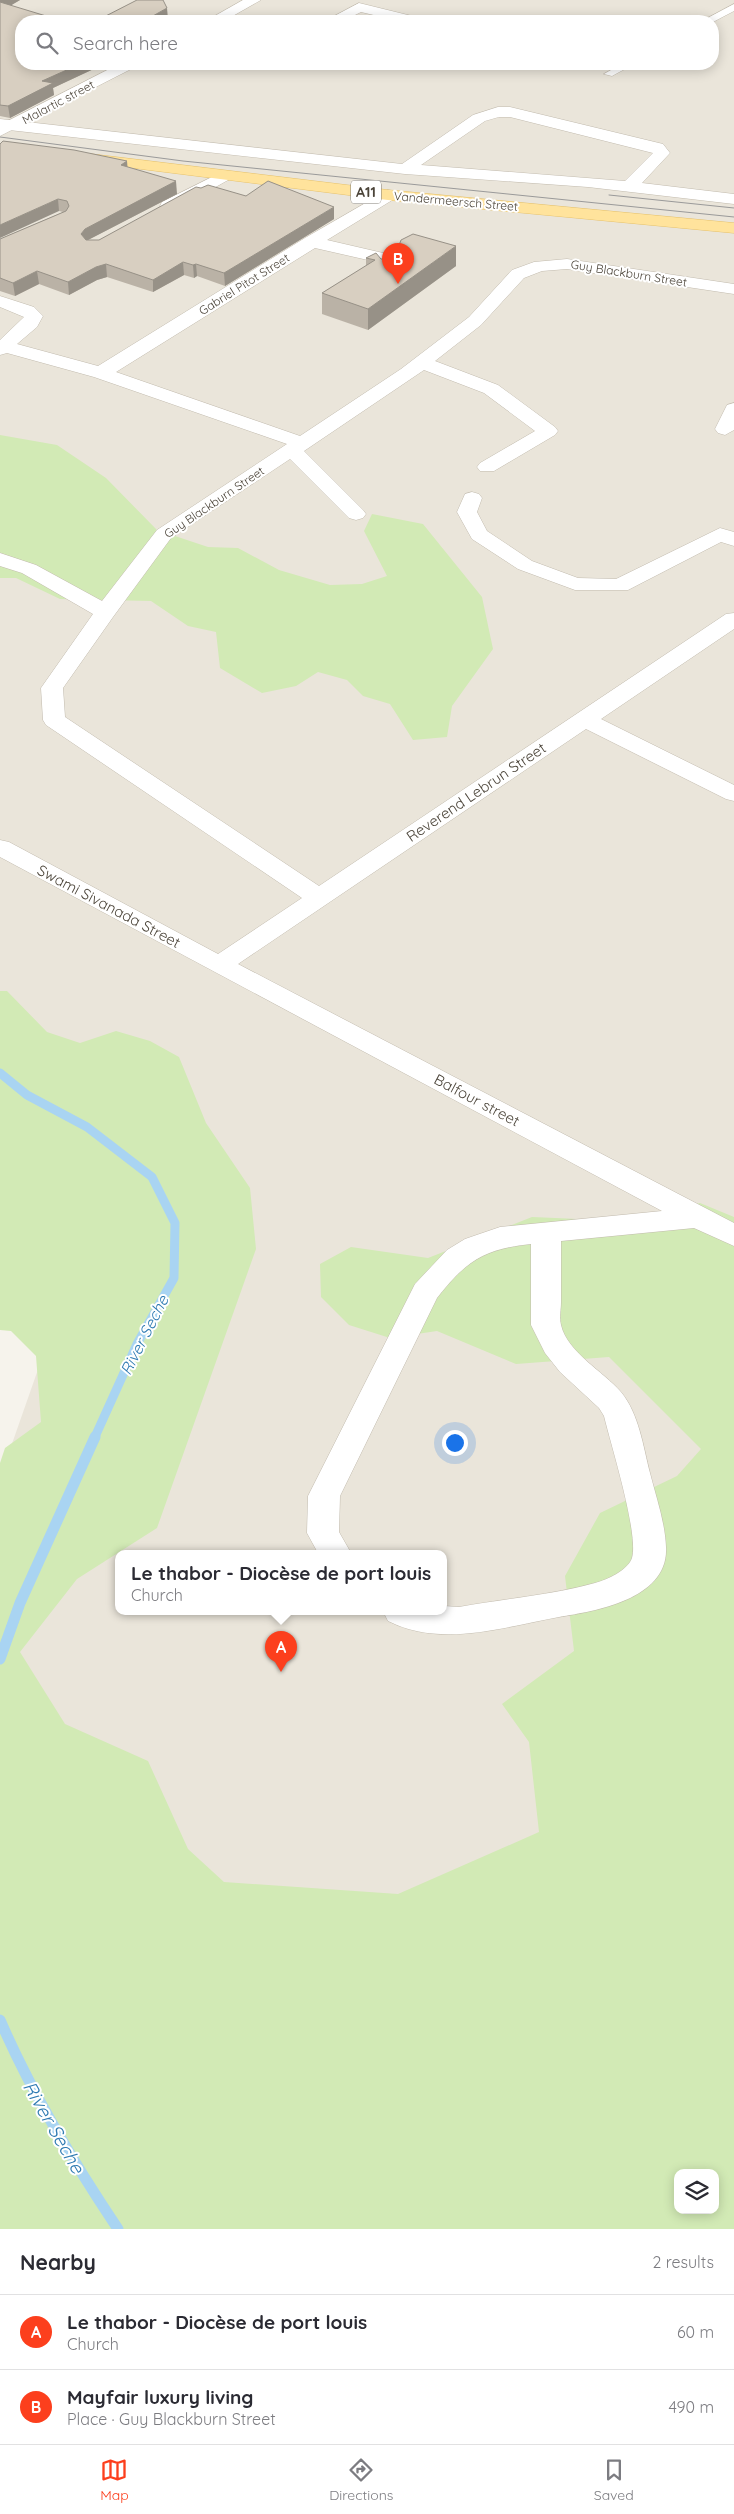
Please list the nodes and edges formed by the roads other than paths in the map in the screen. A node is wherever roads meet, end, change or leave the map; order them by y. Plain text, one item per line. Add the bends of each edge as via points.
1 (254, 0) edge
2 (374, 0) edge
3 (359, 7) junction
4 (734, 7) edge
5 (225, 15) edge
6 (344, 15) edge
7 (391, 15) edge
8 (719, 15) edge
9 (118, 70) edge
10 (618, 70) edge
11 (610, 74) dead end
12 (4, 127) edge
13 (78, 157) edge
14 (405, 169) junction
15 (224, 176) junction
16 (630, 186) junction
17 (388, 194) junction
18 (734, 199) edge
19 (154, 214) edge
20 (734, 228) edge
21 (311, 242) junction
22 (387, 274) edge
23 (734, 289) edge
24 (0, 301) edge
25 (2, 348) edge
26 (421, 362) junction
27 (100, 373) junction
28 (734, 409) edge
29 (725, 429) dead end
30 (297, 446) junction
31 (487, 467) dead end
32 (472, 498) dead end
33 (356, 514) dead end
34 (734, 540) edge
35 (0, 559) edge
36 (105, 612) junction
37 (734, 619) edge
38 (585, 720) junction
39 (734, 794) edge
40 (0, 847) edge
41 (319, 898) junction
42 (219, 965) junction
43 (700, 1217) junction
44 (546, 1233) junction
45 (734, 1236) edge
46 (334, 1550) edge
47 (408, 1615) edge

1 - 5 street
2 - 3 street
3 - 6 street
3 - 7 street
4 - 8 lane
9 - 12 street, Malartic street
10 - 11 lane
12 - 14 street
13 - 15 main road, Vandermeersch Street / A11
14 - 16 street
14 - 16 street via 479,118 510,112 657,147 662,152
15 - 17 main road, Vandermeersch Street / A11
15 - 19 street
16 - 18 street
17 - 20 main road, Vandermeersch Street / A11
17 - 21 street, Gabriel Pitot Street
21 - 22 street via 390,260
21 - 27 street, Gabriel Pitot Street
23 - 26 street, Guy Blackburn Street via 567,264 540,266 518,274 475,321
24 - 25 street via 34,316 31,323
25 - 27 street
26 - 30 street, Guy Blackburn Street
26 - 31 street via 490,389 548,431
27 - 30 street
28 - 29 street
30 - 33 street
30 - 36 street, Guy Blackburn Street via 164,534
32 - 34 street via 466,512 479,535 525,565 575,584 620,585 720,534
35 - 36 street via 28,569
36 - 41 street, Guy Blackburn Street via 52,688 54,720
37 - 38 street, Reverend Lebrun Street
38 - 39 street
38 - 41 street, Reverend Lebrun Street
40 - 42 street, Swami Sivanada Street
41 - 42 street, Reverend Lebrun Street
42 - 43 street, Balfour street
43 - 44 street
43 - 45 street, Balfour street
44 - 46 street via 500,1237 471,1247 446,1264 424,1292 324,1496 323,1533
44 - 47 street via 546,1325 561,1351 610,1400 619,1414 645,1515 650,1548 646,1566 629,1583 601,1596 459,1621

